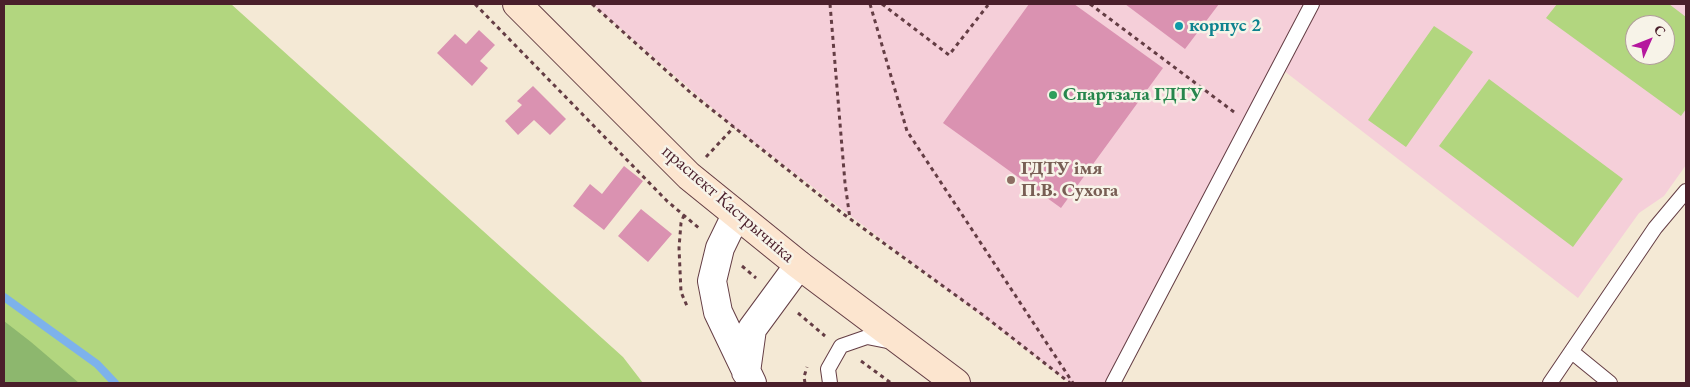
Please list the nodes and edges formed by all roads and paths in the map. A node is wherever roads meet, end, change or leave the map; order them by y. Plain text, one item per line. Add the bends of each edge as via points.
1 (517, 4) edge
2 (592, 4) edge
3 (830, 4) edge
4 (870, 4) edge
5 (882, 4) edge
6 (988, 4) edge
7 (1090, 4) edge
8 (1312, 4) edge
9 (1248, 123) junction
10 (1686, 191) edge
11 (736, 216) junction
12 (850, 218) junction
13 (799, 265) junction
14 (905, 345) junction
15 (1572, 352) junction
16 (749, 378) edge
17 (830, 383) edge
18 (956, 383) edge
19 (1072, 383) edge
20 (1113, 383) edge
21 (1550, 383) edge
22 (1610, 383) edge

1 - 11 main road, праспект Кастрычніка via 689,176
2 - 12 path via 691,93
3 - 12 path
4 - 19 path via 907,131
5 - 6 path via 949,55
7 - 9 path
8 - 9 lane
9 - 20 lane
10 - 15 lane via 1655,228
11 - 13 main road, праспект Кастрычніка
11 - 16 street via 720,248 712,281 718,312
12 - 19 path
13 - 14 main road, праспект Кастрычніка
13 - 16 street via 752,329
14 - 17 lane via 867,338 841,346 828,369
14 - 18 main road, праспект Кастрычніка
15 - 21 lane
15 - 22 lane

